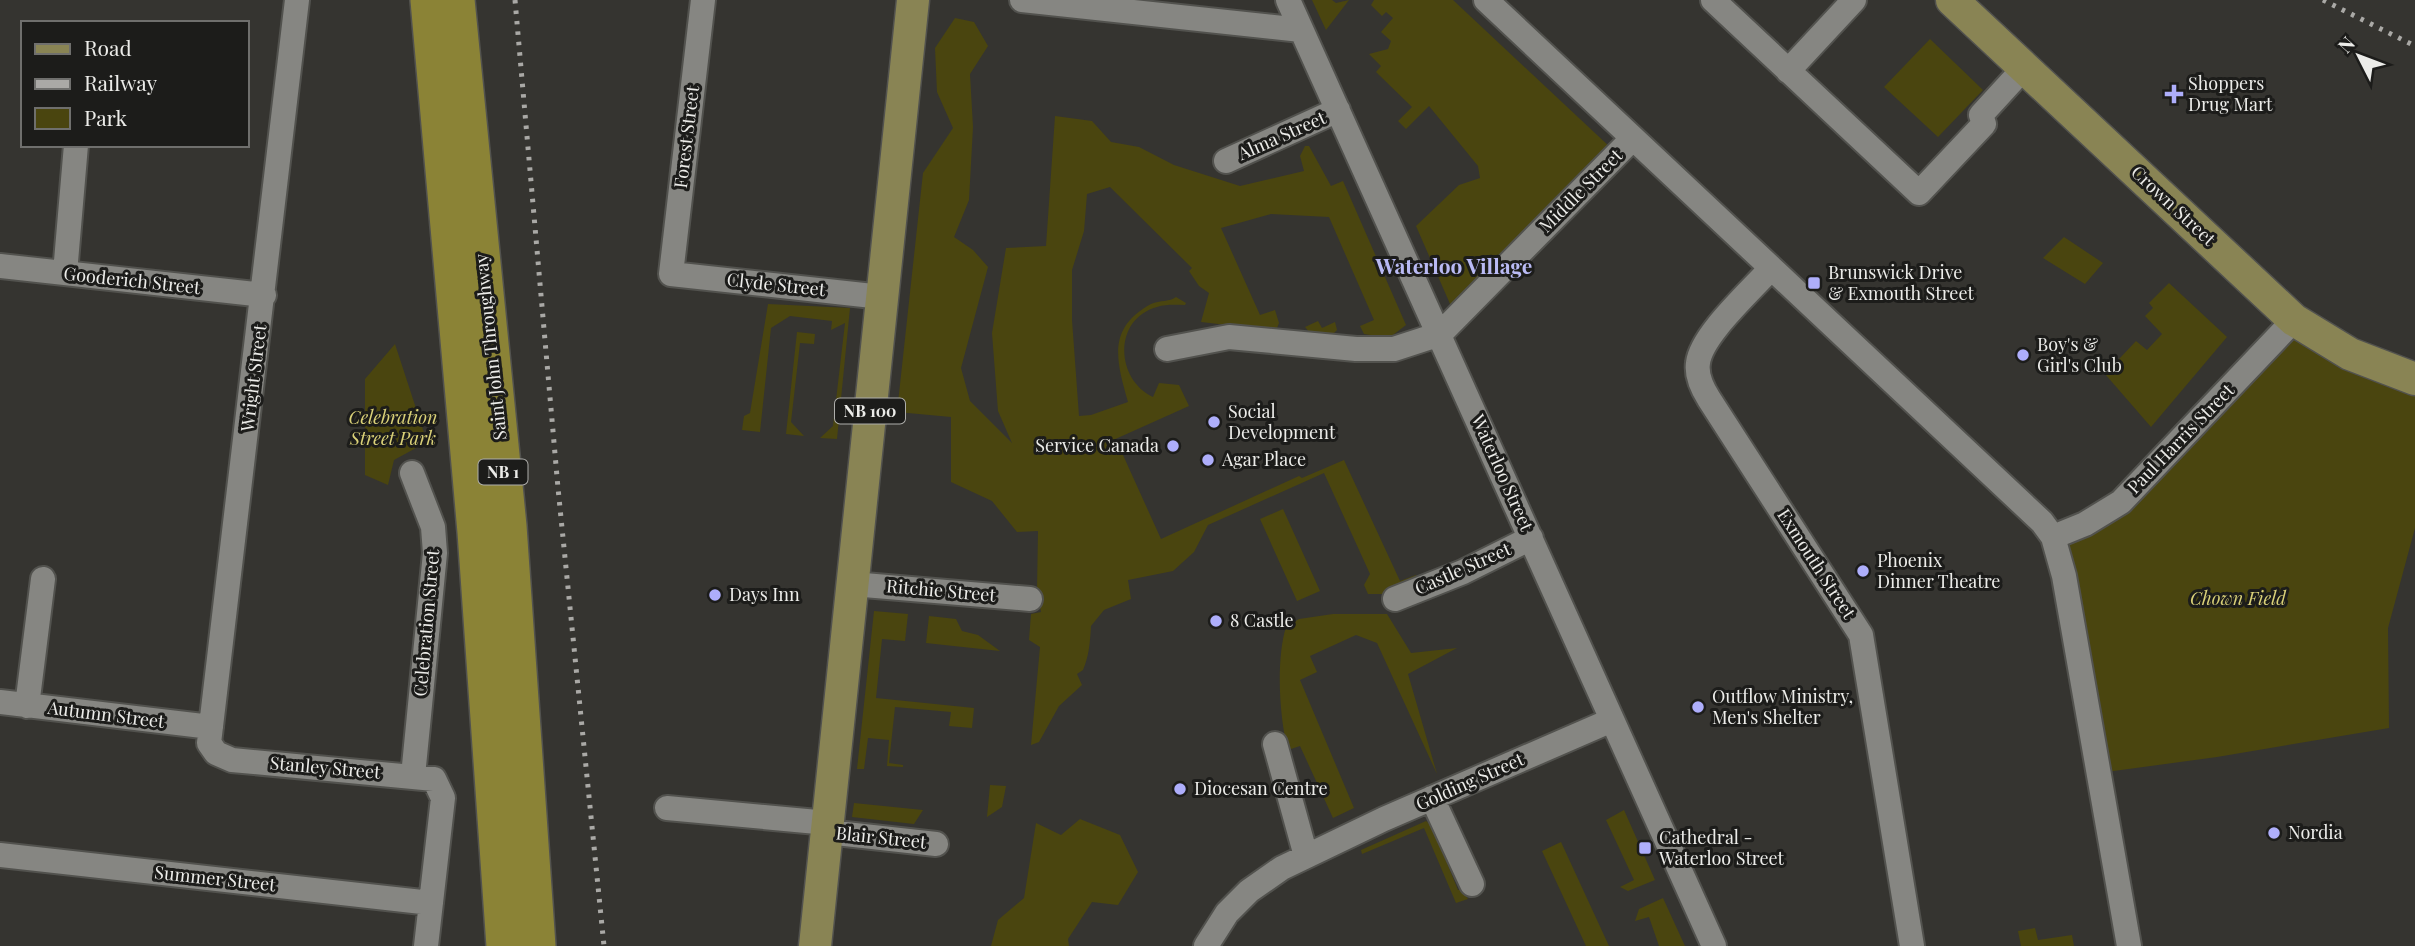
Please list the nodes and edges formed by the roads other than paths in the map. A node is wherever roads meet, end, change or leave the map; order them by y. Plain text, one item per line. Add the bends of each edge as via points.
1 (297, 0) edge
2 (429, 0) edge
3 (456, 0) edge
4 (703, 0) edge
5 (913, 0) edge
6 (1022, 0) edge
7 (1288, 0) edge
8 (1486, 0) edge
9 (1713, 0) edge
10 (1854, 0) edge
11 (1952, 0) edge
12 (1301, 30) junction
13 (2024, 68) junction
14 (1788, 71) junction
15 (1338, 110) junction
16 (1633, 138) junction
17 (76, 147) edge
18 (1226, 161) dead end
19 (0, 266) edge
20 (1771, 268) junction
21 (65, 273) junction
22 (671, 274) joint
23 (264, 295) junction
24 (882, 297) junction
25 (2294, 320) junction
26 (1440, 334) junction
27 (1167, 349) dead end
28 (2415, 379) edge
29 (412, 473) dead end
30 (2053, 537) junction
31 (1531, 538) junction
32 (43, 579) dead end
33 (852, 584) junction
34 (1030, 599) dead end
35 (1395, 599) dead end
36 (0, 702) edge
37 (27, 706) junction
38 (1612, 720) junction
39 (211, 727) junction
40 (1275, 744) dead end
41 (491, 749) junction
42 (216, 753) joint
43 (429, 780) junction
44 (1432, 798) junction
45 (667, 808) dead end
46 (827, 828) junction
47 (936, 844) dead end
48 (1317, 851) junction
49 (0, 855) edge
50 (1472, 884) dead end
51 (431, 903) junction
52 (426, 946) edge
53 (489, 946) edge
54 (505, 946) edge
55 (537, 946) edge
56 (815, 946) edge
57 (1206, 946) edge
58 (1714, 946) edge
59 (1912, 946) edge
60 (2129, 946) edge

1 - 23 street, Wright Street
2 - 41 highway, Saint John Throughway / NB 1
3 - 55 highway, Saint John Throughway / NB 1 via 508,526
4 - 22 street, Forest Street
5 - 24 main road, NB 100
6 - 12 street
7 - 12 street, Waterloo Street
8 - 16 street
9 - 14 street
10 - 14 street
11 - 13 main road, Crown Street
12 - 15 street, Waterloo Street
13 - 14 street via 1981,115 1984,124 1919,193
13 - 25 main road, Crown Street
15 - 18 street, Alma Street
15 - 26 street, Waterloo Street
16 - 20 street
16 - 26 street, Middle Street
17 - 21 street
19 - 21 street, Gooderich Street
20 - 30 street
20 - 59 street, Exmouth Street via 1705,344 1698,376 1861,635
21 - 23 street, Gooderich Street
22 - 24 street, Clyde Street
23 - 39 street, Wright Street
24 - 33 main road, NB 100
25 - 28 main road, Crown Street via 2350,354
25 - 30 street, Paul Harris Street via 2121,502
26 - 27 street via 1394,349 1229,337
26 - 31 street, Waterloo Street
29 - 43 street, Celebration Street via 433,527 435,553
30 - 60 street via 2064,576
31 - 35 street, Castle Street
31 - 38 street, Waterloo Street
32 - 37 street
33 - 34 street, Ritchie Street
33 - 46 main road, NB 100
36 - 37 street, Autumn Street
37 - 39 street, Autumn Street
38 - 44 street, Golding Street
38 - 58 street, Waterloo Street
39 - 42 street, Wright Street via 209,743
40 - 48 street
41 - 53 highway
41 - 54 highway, Saint John Throughway / NB 1
42 - 43 street, Stanley Street via 232,760
43 - 51 street, Celebration Street via 443,798
44 - 48 street, Golding Street
44 - 50 street
45 - 46 street, Blair Street
46 - 47 street, Blair Street
46 - 56 main road, NB 100
48 - 57 street, Golding Street via 1249,891 1227,913
49 - 51 street, Summer Street
51 - 52 street, Celebration Street

